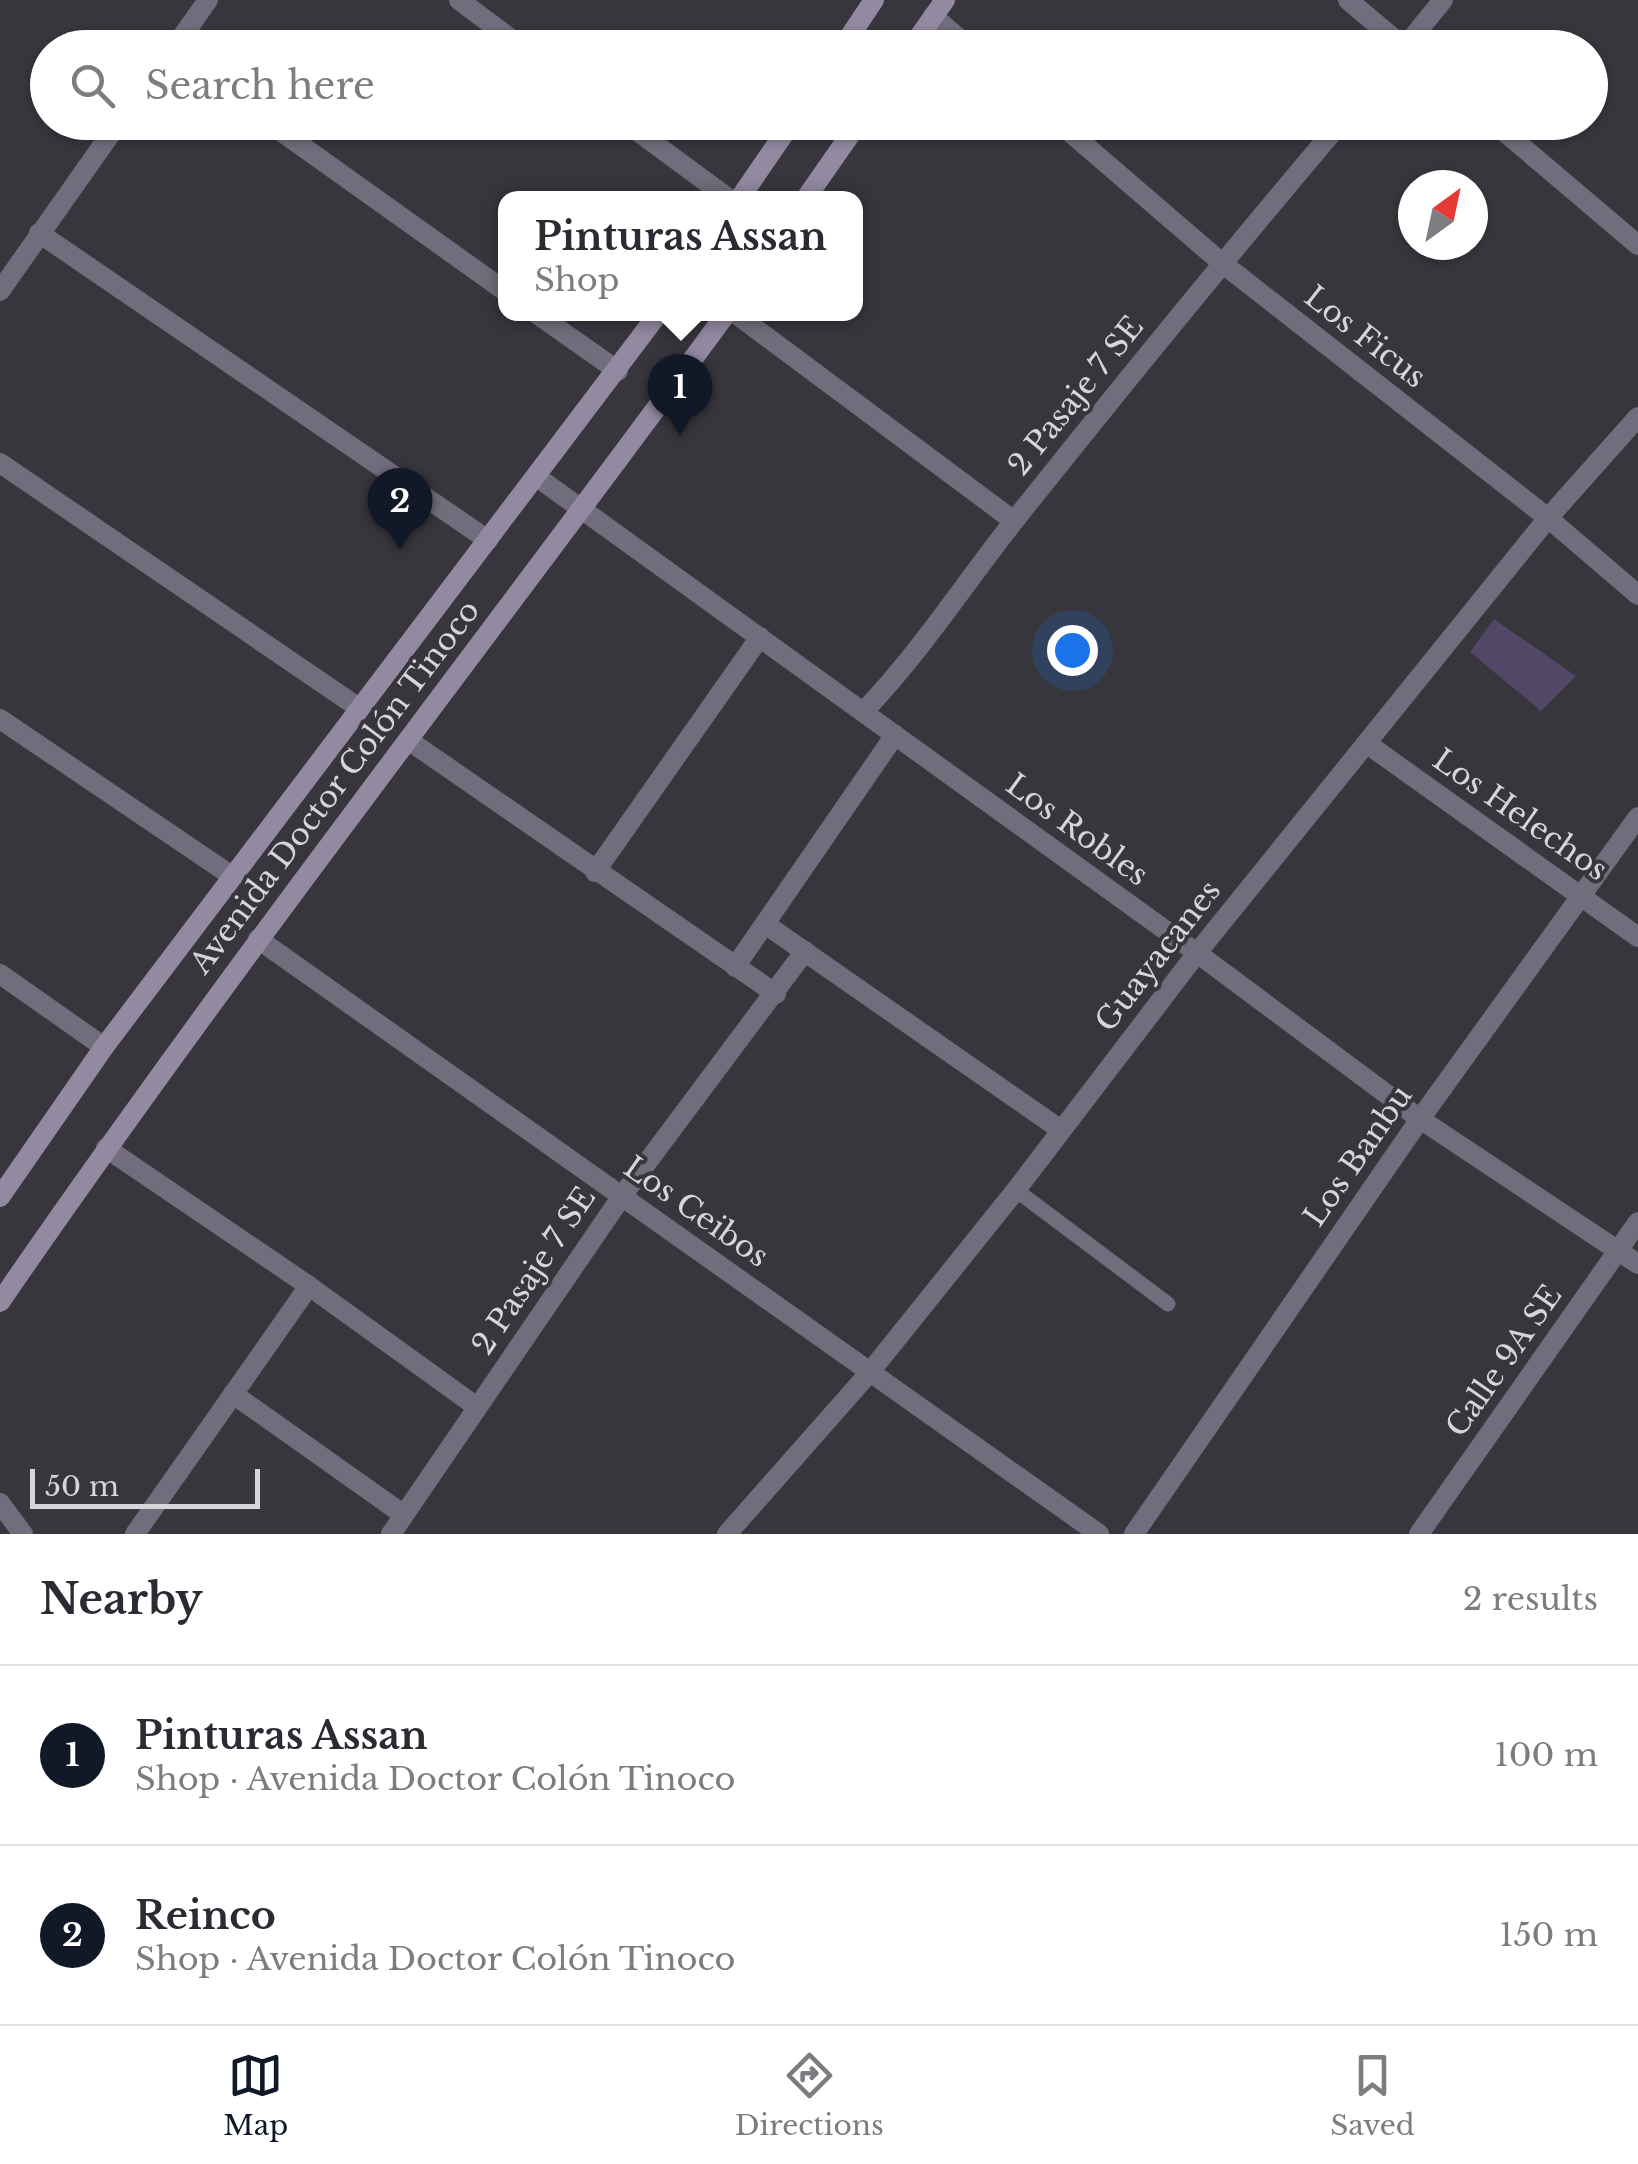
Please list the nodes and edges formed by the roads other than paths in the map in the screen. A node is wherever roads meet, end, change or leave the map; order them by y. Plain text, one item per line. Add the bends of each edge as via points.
1 (208, 0) edge
2 (459, 0) edge
3 (874, 0) edge
4 (1348, 0) edge
5 (1443, 0) edge
6 (939, 8) edge
7 (187, 30) edge
8 (500, 30) edge
9 (854, 30) edge
10 (924, 30) edge
11 (956, 30) edge
12 (1384, 30) edge
13 (1418, 30) edge
14 (106, 140) edge
15 (293, 140) edge
16 (649, 140) edge
17 (780, 140) edge
18 (846, 140) edge
19 (1079, 140) edge
20 (1326, 140) edge
21 (1514, 140) edge
22 (719, 191) edge
23 (745, 191) edge
24 (811, 191) edge
25 (39, 232) junction
26 (1638, 245) edge
27 (1222, 263) junction
28 (498, 286) edge
29 (0, 291) edge
30 (547, 321) edge
31 (653, 321) edge
32 (721, 321) edge
33 (745, 321) edge
34 (618, 370) junction
35 (1638, 417) edge
36 (0, 463) edge
37 (537, 477) junction
38 (582, 508) junction
39 (1548, 518) junction
40 (1014, 521) junction
41 (488, 540) junction
42 (1638, 595) edge
43 (760, 637) junction
44 (359, 708) junction
45 (864, 712) junction
46 (0, 719) edge
47 (895, 735) junction
48 (408, 740) junction
49 (1366, 743) junction
50 (1638, 817) edge
51 (595, 872) junction
52 (232, 876) junction
53 (1580, 894) junction
54 (765, 924) junction
55 (1638, 937) edge
56 (258, 939) junction
57 (805, 951) junction
58 (1197, 953) junction
59 (736, 966) junction
60 (0, 974) edge
61 (776, 994) junction
62 (104, 1047) junction
63 (1420, 1119) junction
64 (1061, 1130) junction
65 (106, 1148) junction
66 (1016, 1190) junction
67 (622, 1196) junction
68 (0, 1197) edge
69 (1638, 1222) edge
70 (1617, 1252) junction
71 (1638, 1264) edge
72 (309, 1286) junction
73 (0, 1302) edge
74 (1168, 1304) dead end
75 (870, 1372) junction
76 (233, 1394) junction
77 (477, 1408) junction
78 (0, 1503) edge
79 (404, 1514) junction
80 (23, 1534) edge
81 (134, 1534) edge
82 (391, 1534) edge
83 (727, 1534) edge
84 (1099, 1534) edge
85 (1134, 1534) edge
86 (1419, 1534) edge

1 - 7 street
2 - 8 street
3 - 9 main road
4 - 12 street
5 - 13 street
6 - 10 main road
6 - 11 street
14 - 25 street
15 - 28 street
16 - 22 street
17 - 23 main road
18 - 24 main road
19 - 27 street, Los Ficus
20 - 27 street, 2 Pasaje 7 SE
21 - 26 street
25 - 29 street
25 - 41 street
27 - 39 street, Los Ficus
27 - 40 street, 2 Pasaje 7 SE
30 - 34 street
31 - 34 main road, Avenida Doctor Colón Tinoco
32 - 38 main road, Avenida Doctor Colón Tinoco
33 - 40 street
34 - 37 main road, Avenida Doctor Colón Tinoco
35 - 39 street, Guayacanes
36 - 44 street
37 - 38 street, Los Robles
37 - 41 main road, Avenida Doctor Colón Tinoco
38 - 43 street, Los Robles
38 - 48 main road, Avenida Doctor Colón Tinoco
39 - 42 street, Los Ficus
39 - 49 street, Guayacanes
40 - 45 street, 2 Pasaje 7 SE
41 - 44 main road, Avenida Doctor Colón Tinoco
43 - 45 street, Los Robles
43 - 51 street
44 - 52 main road, Avenida Doctor Colón Tinoco
45 - 47 street, Los Robles
46 - 52 street
47 - 54 street
47 - 58 street, Los Robles
48 - 51 street
48 - 56 main road, Avenida Doctor Colón Tinoco
49 - 53 street, Los Helechos
49 - 58 street, Guayacanes
50 - 53 street, Los Banbu
51 - 59 street
52 - 62 main road, Avenida Doctor Colón Tinoco
53 - 55 street, Los Helechos
53 - 63 street, Los Banbu
54 - 57 street
54 - 59 street
56 - 65 main road, Avenida Doctor Colón Tinoco
56 - 67 street, Los Ceibos
57 - 61 street, 2 Pasaje 7 SE
57 - 64 street
58 - 63 street, Los Robles
58 - 64 street, Guayacanes
59 - 61 street
60 - 62 street
61 - 67 street, 2 Pasaje 7 SE
62 - 68 main road, Avenida Doctor Colón Tinoco
63 - 70 street, Los Robles
63 - 85 street, Los Banbu
64 - 66 street, Guayacanes
65 - 72 street
65 - 73 main road, Avenida Doctor Colón Tinoco
66 - 74 lane
66 - 75 street, Guayacanes
67 - 75 street, Los Ceibos
67 - 77 street, 2 Pasaje 7 SE
69 - 70 street, Calle 9A SE
70 - 71 street, Los Robles
70 - 86 street, Calle 9A SE
72 - 76 street
72 - 77 street
75 - 83 street, Guayacanes
75 - 84 street, Los Ceibos
76 - 79 street
76 - 81 street
77 - 79 street, 2 Pasaje 7 SE
78 - 80 street
79 - 82 street, 2 Pasaje 7 SE

